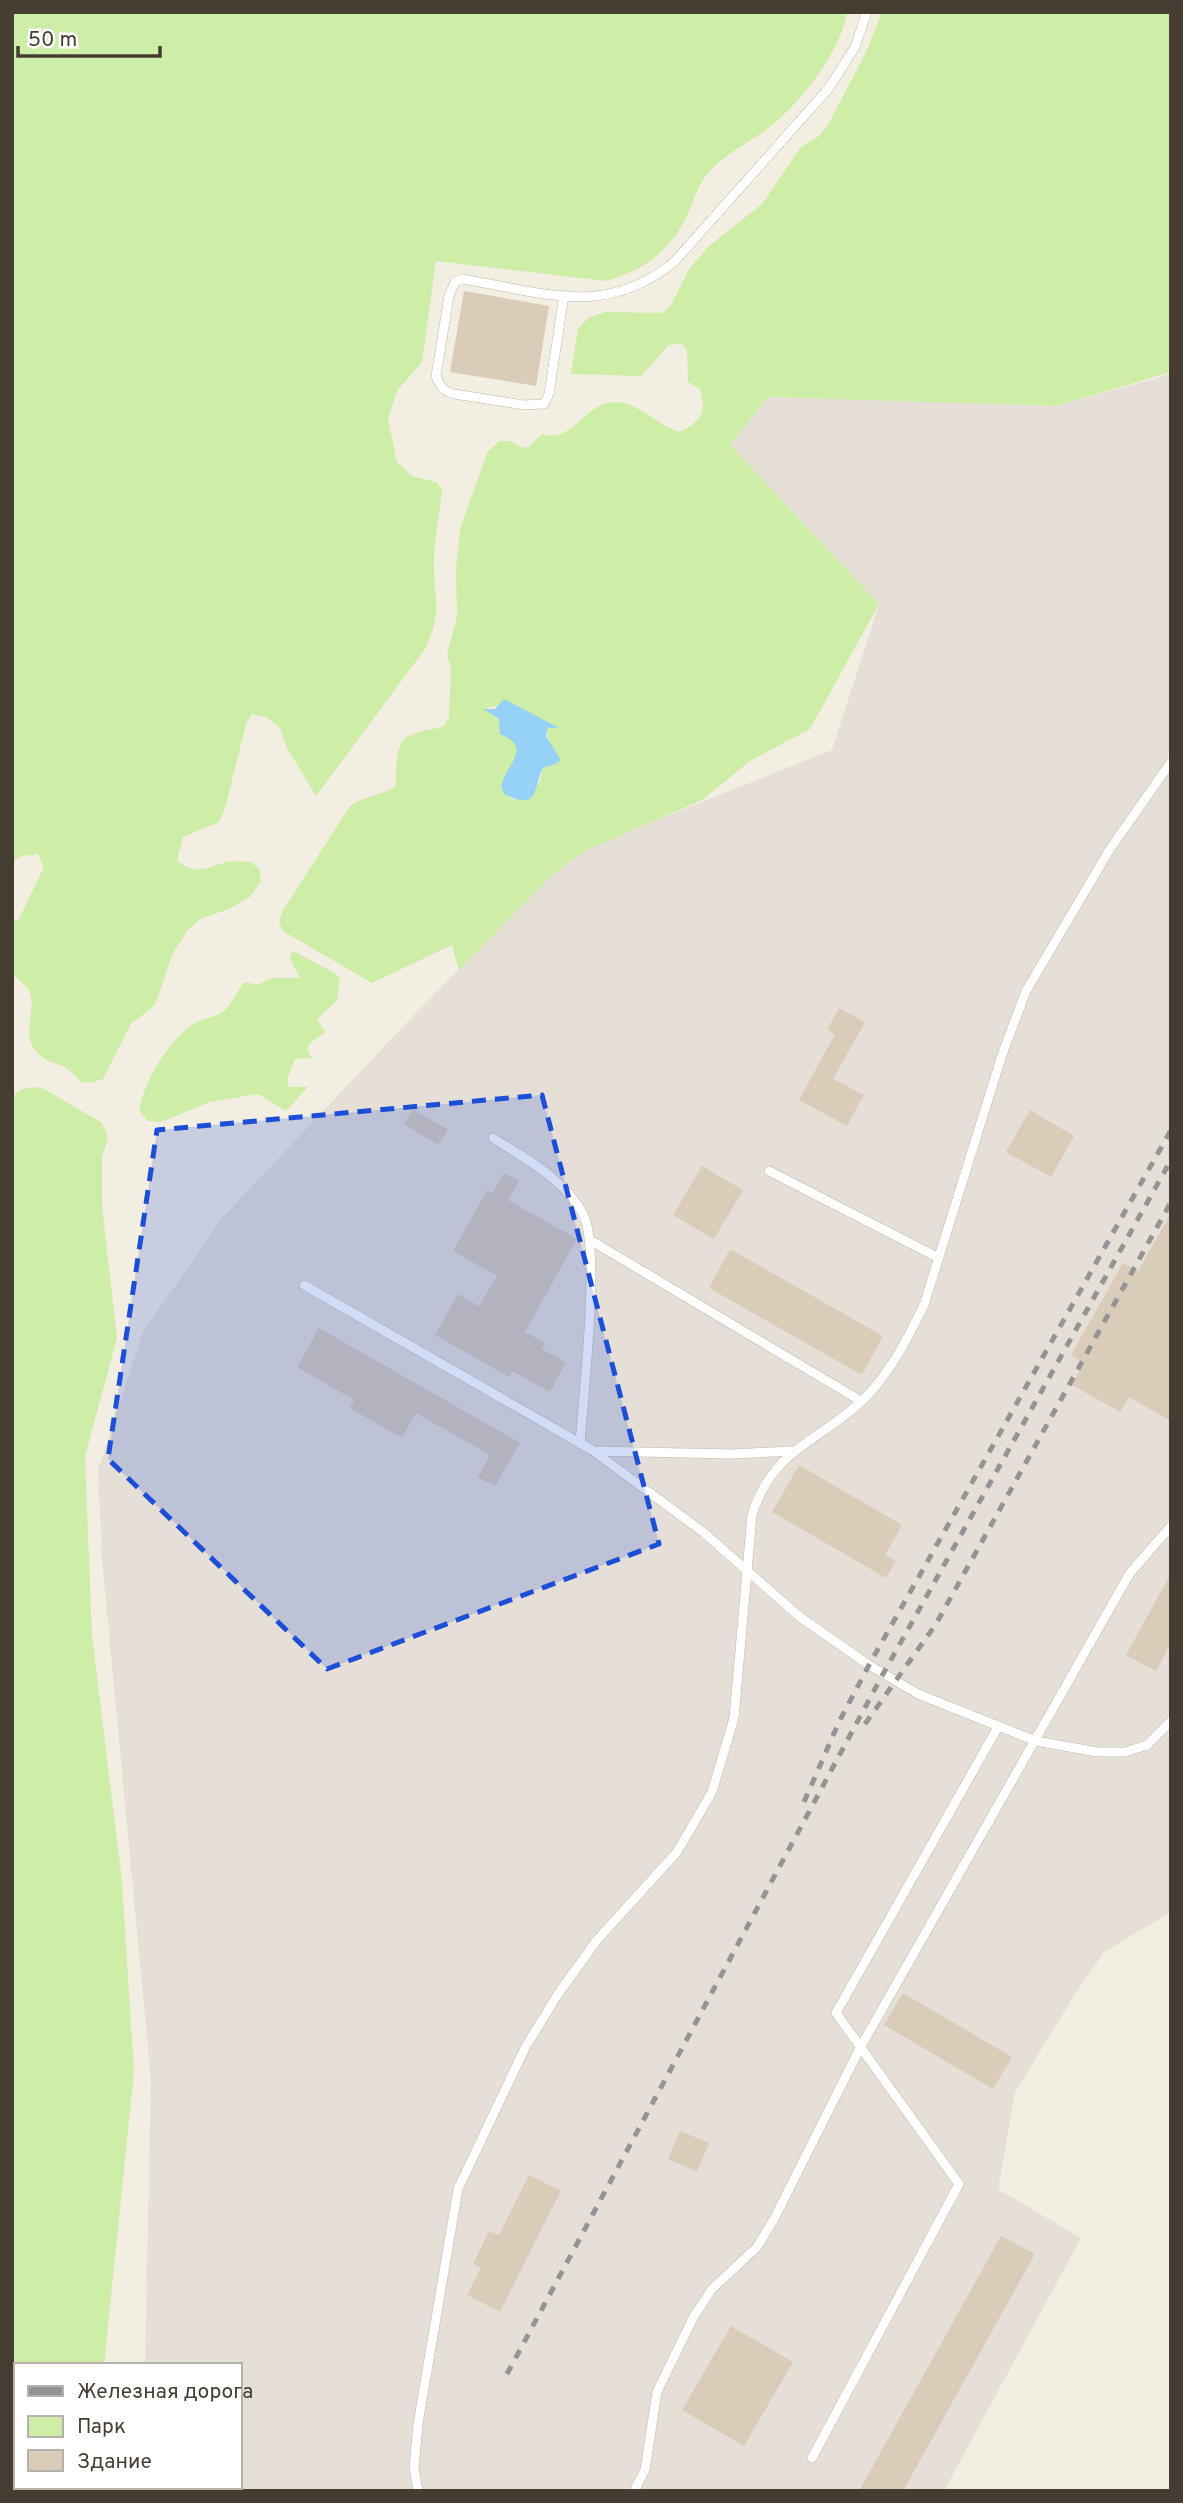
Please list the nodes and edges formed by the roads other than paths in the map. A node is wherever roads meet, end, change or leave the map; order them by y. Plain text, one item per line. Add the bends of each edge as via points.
1 (867, 12) edge
2 (564, 295) junction
3 (1171, 762) edge
4 (493, 1138) dead end
5 (769, 1171) dead end
6 (590, 1240) junction
7 (939, 1258) junction
8 (304, 1285) dead end
9 (861, 1401) junction
10 (580, 1444) junction
11 (592, 1450) junction
12 (791, 1451) junction
13 (1171, 1526) edge
14 (747, 1570) junction
15 (1171, 1721) edge
16 (998, 1727) junction
17 (1035, 1741) junction
18 (860, 2048) junction
19 (812, 2458) dead end
20 (418, 2491) edge
21 (634, 2491) edge

1 - 2 lane via 855,47 829,88 675,261 626,292
2 - 2 lane via 462,279 455,282 450,287 440,349 439,384 454,394 544,404
3 - 7 lane via 1110,849 1026,991
4 - 6 lane via 562,1188 582,1212
5 - 7 lane
6 - 9 lane
6 - 10 lane
7 - 9 lane via 911,1333 878,1384
8 - 10 lane
9 - 12 lane
10 - 11 lane
11 - 12 lane via 684,1454
11 - 14 lane
12 - 14 lane via 758,1494
13 - 17 lane via 1130,1573
14 - 16 lane via 800,1618 870,1665 943,1706
14 - 20 lane via 734,1718 712,1792 677,1852 597,1940 558,1994 525,2048 458,2189 418,2424 414,2468
15 - 17 lane via 1147,1745 1125,1752
16 - 17 lane
16 - 18 lane via 836,2012
17 - 18 lane
18 - 19 lane via 959,2184
18 - 21 lane via 757,2247 712,2290 694,2316 657,2392 645,2470

